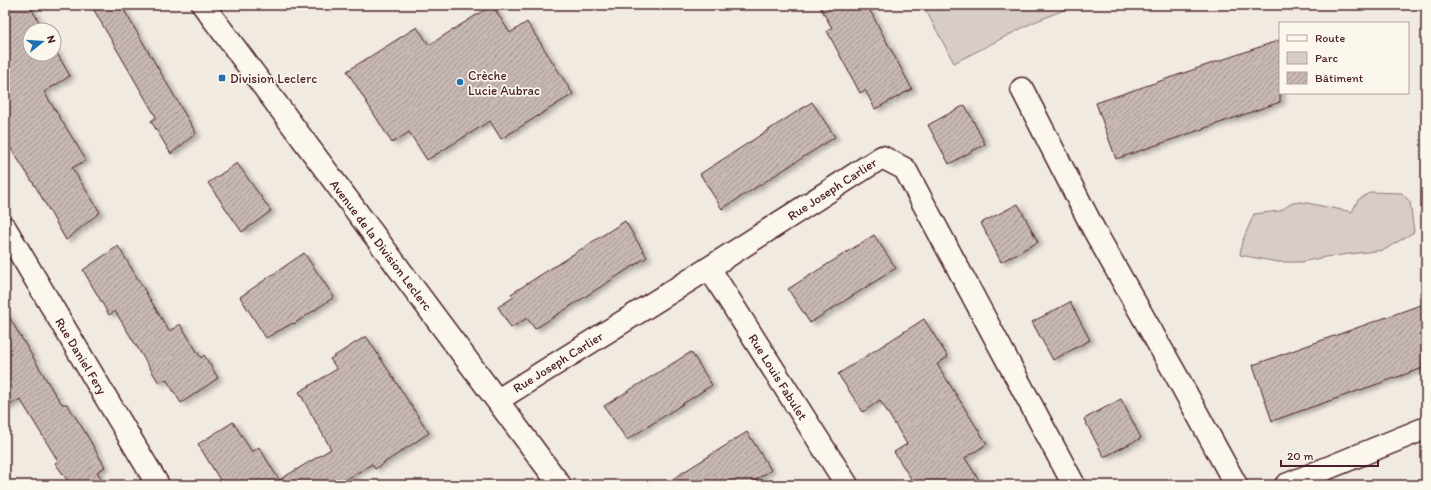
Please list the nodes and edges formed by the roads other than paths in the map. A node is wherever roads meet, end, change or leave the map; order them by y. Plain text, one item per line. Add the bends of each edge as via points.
1 (203, 5) edge
2 (1022, 88) dead end
3 (5, 228) edge
4 (709, 268) junction
5 (498, 400) junction
6 (1426, 428) edge
7 (158, 485) edge
8 (560, 485) edge
9 (847, 485) edge
10 (1074, 485) edge
11 (1236, 485) edge
12 (1286, 485) edge

1 - 5 street, Avenue de la Division Leclerc
2 - 11 street via 1094,230
3 - 7 street, Rue Daniel Fery
4 - 5 street, Rue Joseph Carlier
4 - 9 street, Rue Louis Fabulet
4 - 10 street, Rue Joseph Carlier via 882,157 904,169
5 - 8 street, Avenue de la Division Leclerc
6 - 12 street

